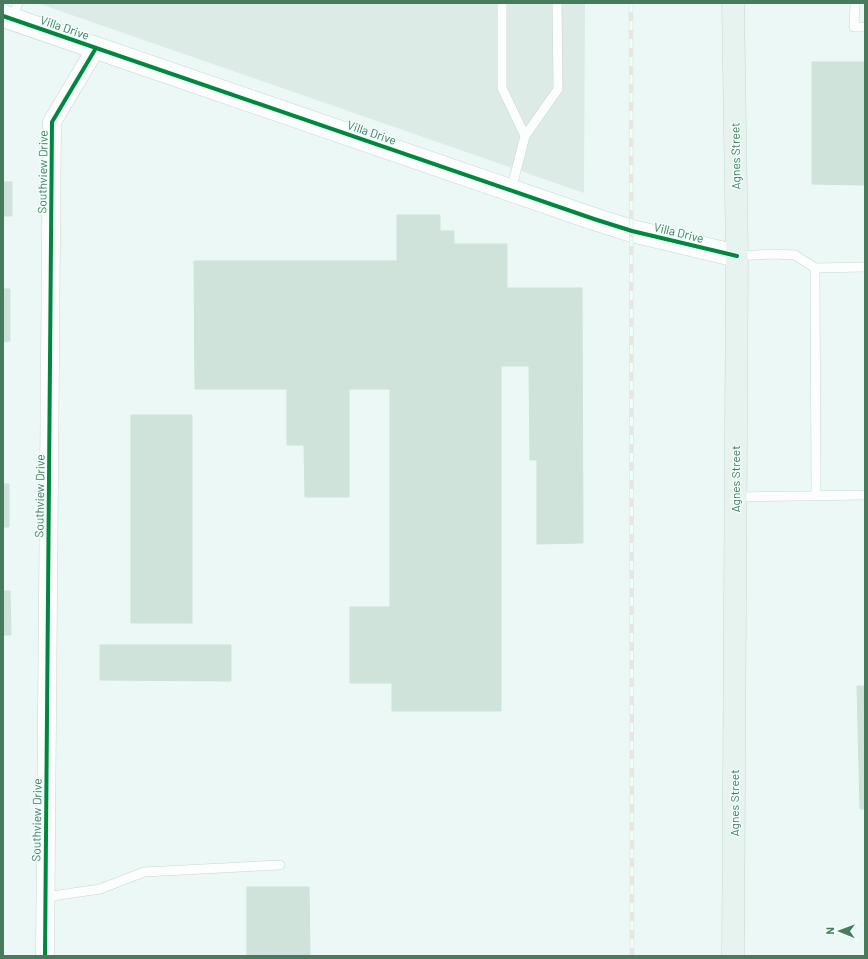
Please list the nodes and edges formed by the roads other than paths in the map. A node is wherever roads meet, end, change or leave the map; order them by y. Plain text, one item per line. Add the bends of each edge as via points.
1 (502, 3) edge
2 (557, 3) edge
3 (733, 3) edge
4 (855, 3) edge
5 (11, 13) edge
6 (865, 27) edge
7 (96, 48) junction
8 (525, 136) junction
9 (511, 190) junction
10 (737, 256) junction
11 (865, 267) edge
12 (815, 268) junction
13 (816, 495) junction
14 (865, 495) edge
15 (735, 497) junction
16 (280, 865) dead end
17 (45, 897) junction
18 (45, 956) edge
19 (733, 956) edge

1 - 8 lane via 502,88
2 - 8 lane via 558,89
3 - 10 main road, Agnes Street
4 - 6 lane via 854,27
5 - 7 street, Villa Drive
7 - 9 street, Villa Drive
7 - 17 street, Southview Drive via 52,122
8 - 9 lane
9 - 10 street, Villa Drive via 632,231
10 - 12 lane via 795,255
10 - 15 main road, Agnes Street
11 - 12 lane
12 - 13 lane
13 - 14 lane
13 - 15 lane
15 - 19 main road, Agnes Street
16 - 17 lane via 144,872 100,889
17 - 18 street, Southview Drive

